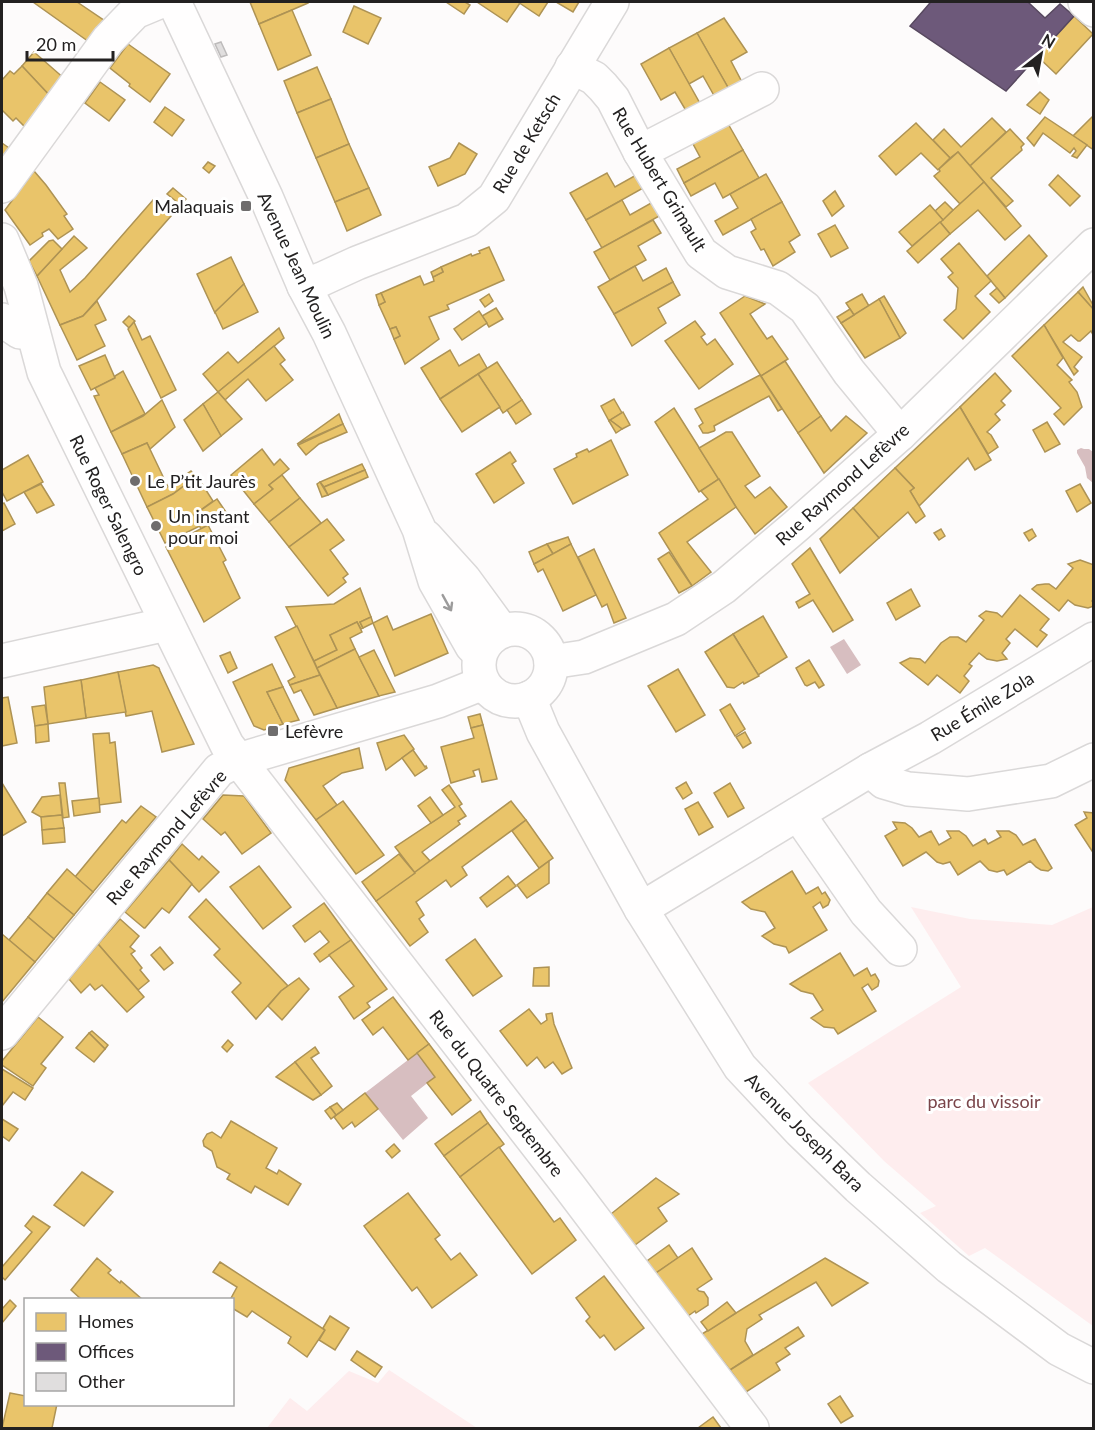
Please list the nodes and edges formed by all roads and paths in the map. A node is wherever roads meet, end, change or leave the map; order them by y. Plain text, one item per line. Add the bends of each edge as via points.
1 (159, 2) edge
2 (174, 2) edge
3 (612, 2) edge
4 (1085, 2) edge
5 (1094, 10) edge
6 (572, 67) junction
7 (762, 88) dead end
8 (640, 152) junction
9 (2, 186) edge
10 (2, 240) edge
11 (1094, 245) edge
12 (304, 286) junction
13 (2, 320) edge
14 (33, 332) junction
15 (900, 434) junction
16 (419, 529) junction
17 (167, 624) junction
18 (502, 631) junction
19 (1094, 639) edge
20 (2, 661) edge
21 (551, 662) junction
22 (482, 668) junction
23 (529, 698) junction
24 (238, 760) junction
25 (1094, 760) edge
26 (870, 770) junction
27 (798, 814) junction
28 (641, 909) junction
29 (900, 949) dead end
30 (2, 1033) edge
31 (1094, 1367) edge
32 (752, 1428) edge

1 - 9 street via 135,12 108,40
2 - 12 street, Avenue Jean Moulin
3 - 6 street, Rue de Ketsch
4 - 5 street
6 - 8 street, Rue Hubert Grimault via 594,78 613,99
6 - 12 street, Rue de Ketsch via 494,198 467,220
7 - 8 street
8 - 15 street, Rue Hubert Grimault via 701,253 727,272 778,288 806,308 849,372
10 - 14 street, Rue Roger Salengro via 21,286
11 - 15 street, Rue Raymond Lefèvre
12 - 16 street, Avenue Jean Moulin
13 - 14 street via 20,332
14 - 17 street, Rue Roger Salengro via 44,372
15 - 21 street, Rue Raymond Lefèvre via 724,587 676,619 584,657
16 - 18 street, Avenue Jean Moulin via 464,579
16 -> 22 street, Avenue Jean Moulin via 435,581
17 - 20 street
17 - 24 street, Rue Roger Salengro
18 - 21 street via 524,630 534,634 543,641
18 - 22 street via 485,644
19 - 26 street, Rue Émile Zola
21 - 23 street via 546,684
22 - 23 street via 490,691 498,698
22 - 24 street, Rue Raymond Lefèvre via 438,701
23 - 28 street, Avenue Joseph Bara via 543,732
24 - 30 street, Rue Raymond Lefèvre via 219,770
24 - 32 street, Rue du Quatre Septembre
25 - 26 street via 1051,781 968,794 908,789 884,782
26 - 27 street, Rue Émile Zola
27 - 28 street, Rue Émile Zola
27 - 29 street via 866,912
28 - 31 street, Avenue Joseph Bara via 740,1066 800,1131 949,1267 1059,1349

